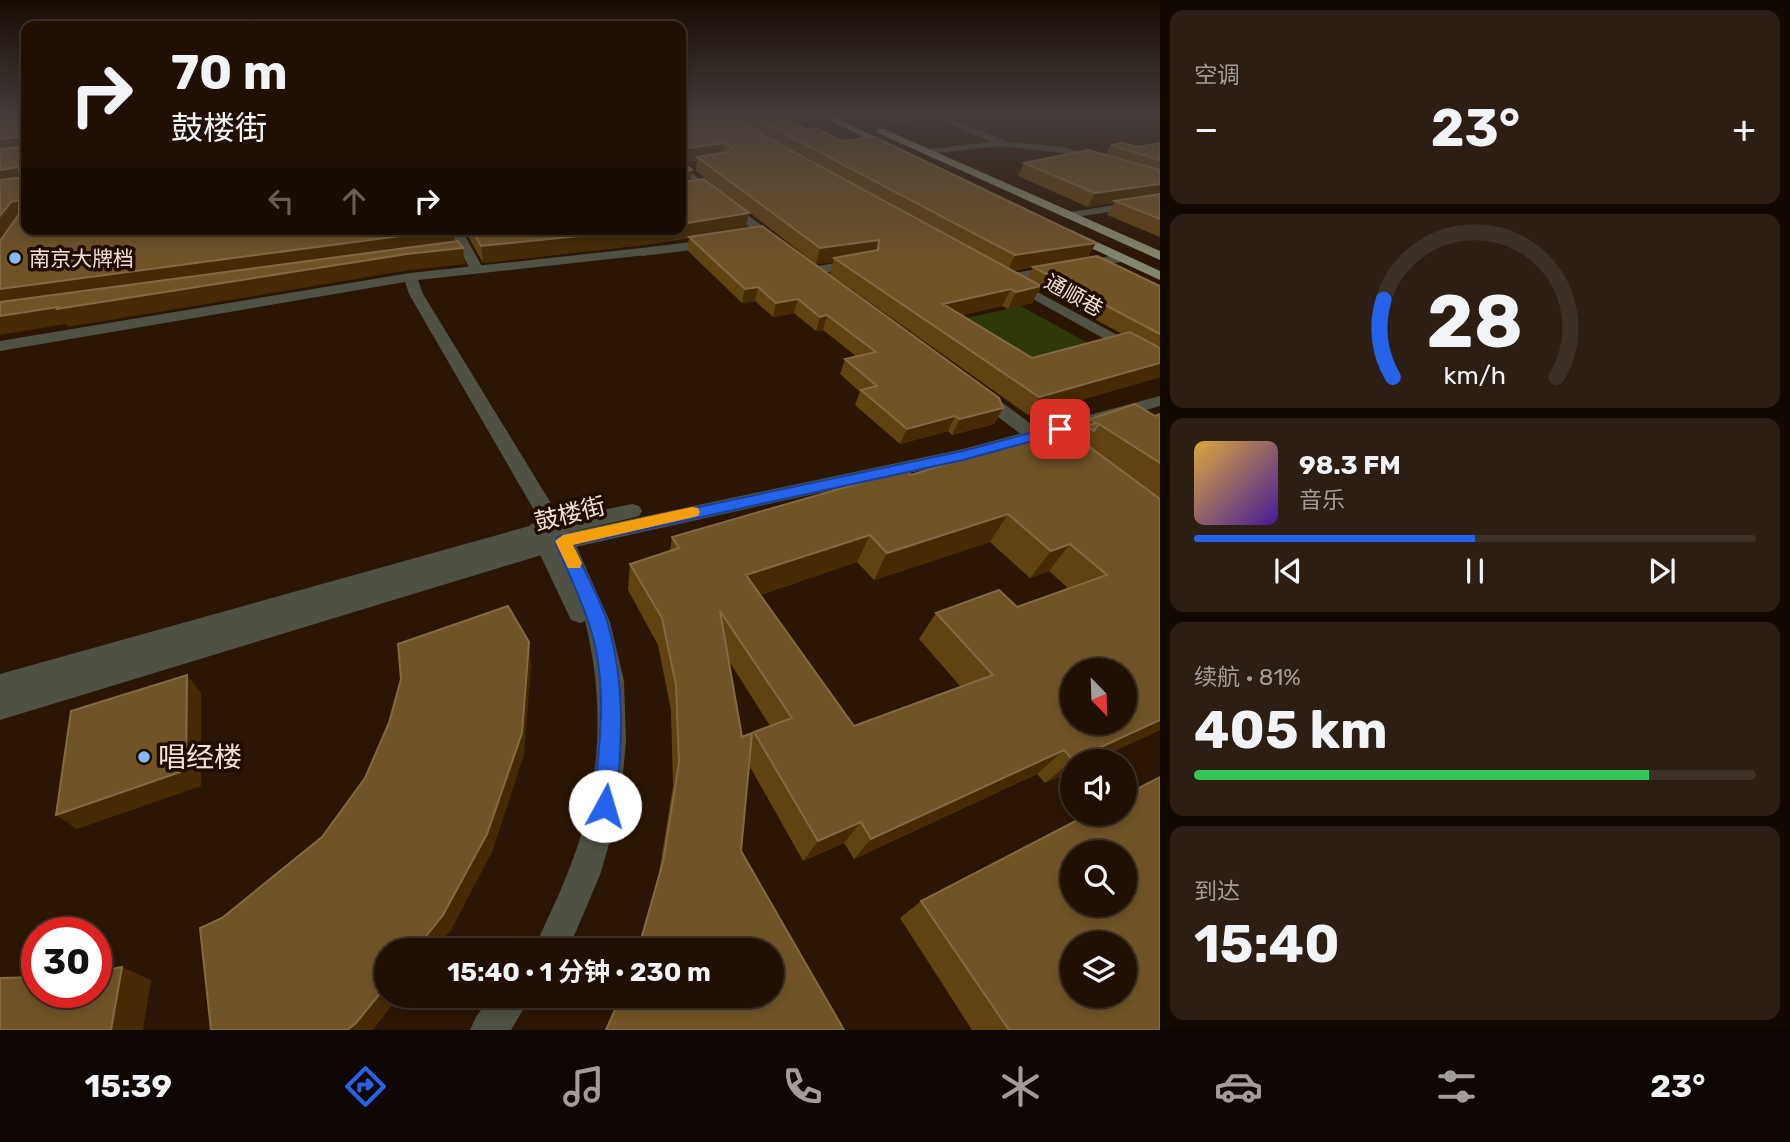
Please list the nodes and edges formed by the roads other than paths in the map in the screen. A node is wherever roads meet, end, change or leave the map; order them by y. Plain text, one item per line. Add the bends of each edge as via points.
1 (923, 163) edge
2 (954, 163) edge
3 (1105, 163) edge
4 (1108, 164) edge
5 (686, 168) edge
6 (937, 170) edge
7 (1160, 201) edge
8 (1070, 215) junction
9 (1059, 228) edge
10 (762, 232) junction
11 (456, 235) edge
12 (1160, 256) edge
13 (1121, 258) junction
14 (867, 261) edge
15 (802, 263) junction
16 (477, 270) junction
17 (1160, 276) edge
18 (406, 278) junction
19 (834, 287) edge
20 (0, 346) edge
21 (1160, 365) edge
22 (963, 382) edge
23 (1160, 395) edge
24 (1160, 401) edge
25 (1033, 434) junction
26 (1070, 461) edge
27 (552, 536) junction
28 (0, 686) edge
29 (0, 708) edge
30 (542, 938) edge
31 (556, 938) edge
32 (505, 1008) edge
33 (519, 1008) edge
34 (489, 1030) edge
35 (505, 1030) edge

1 - 6 main road
2 - 8 main road
3 - 4 street
5 - 10 street via 699,188
7 - 8 street
8 - 12 main road
9 - 13 main road
10 - 15 street
10 - 16 street via 692,246
11 - 16 street via 460,251
13 - 17 main road
13 - 21 street, 通顺巷 via 998,276
14 - 15 street
15 - 19 street
16 - 18 street
18 - 20 street
18 - 27 street via 408,296
22 - 25 street
23 - 25 street, 鼓楼街
24 - 25 street, 鼓楼街
25 - 26 street
25 - 27 street, 鼓楼街 via 963,455
27 - 28 street, 鼓楼街
27 - 29 street, 鼓楼街
27 - 30 street via 585,624 600,691 597,762 586,828
27 - 31 street via 598,622 611,681 605,806 584,876
32 - 34 street
33 - 35 street

